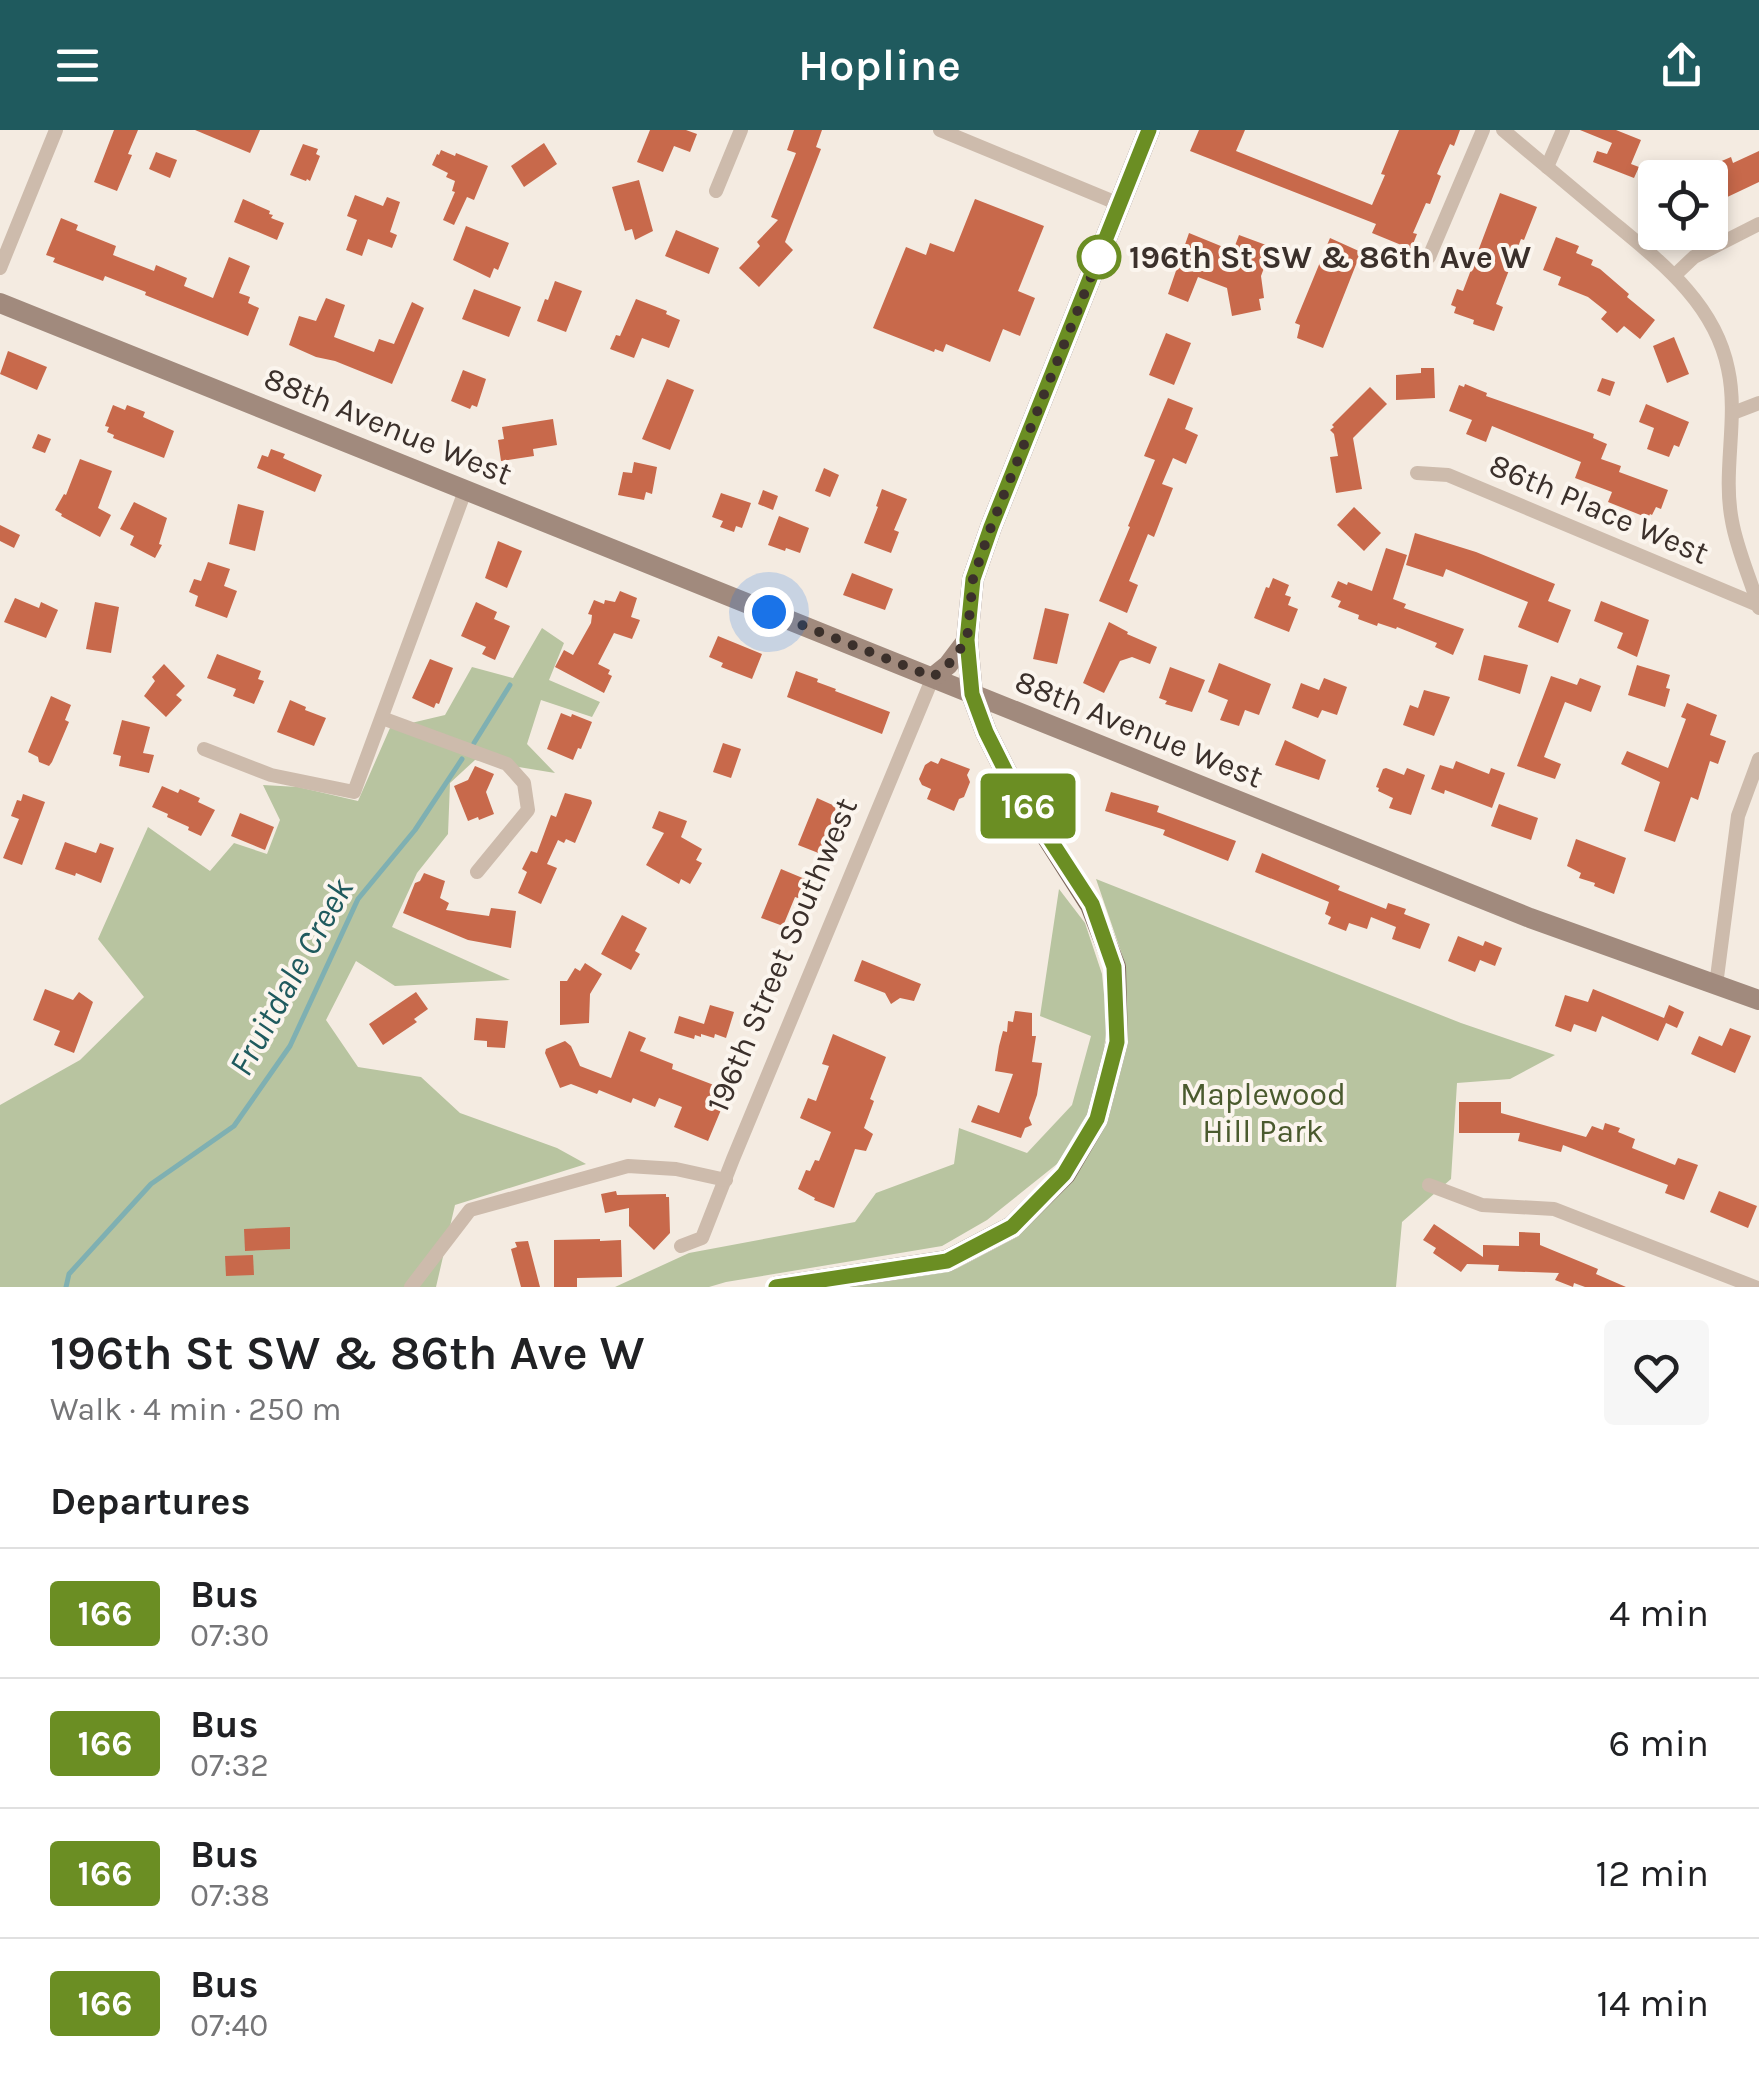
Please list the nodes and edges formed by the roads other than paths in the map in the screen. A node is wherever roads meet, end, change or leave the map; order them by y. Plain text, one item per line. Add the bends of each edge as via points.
1 (56, 130) edge
2 (740, 130) edge
3 (940, 130) edge
4 (1149, 130) edge
5 (1483, 130) edge
6 (1503, 130) edge
7 (1563, 130) edge
8 (1547, 167) junction
9 (716, 192) dead end
10 (1120, 204) junction
11 (1759, 224) edge
12 (1429, 256) dead end
13 (0, 268) edge
14 (1675, 274) junction
15 (0, 303) edge
16 (1759, 402) edge
17 (1733, 414) junction
18 (1417, 473) dead end
19 (465, 491) junction
20 (1759, 606) edge
21 (967, 640) junction
22 (933, 677) junction
23 (972, 694) junction
24 (382, 718) junction
25 (204, 749) dead end
26 (1759, 759) edge
27 (477, 872) dead end
28 (1716, 985) junction
29 (1759, 1000) edge
30 (726, 1180) junction
31 (1429, 1185) dead end
32 (682, 1246) dead end
33 (411, 1287) edge
34 (777, 1287) edge
35 (1754, 1287) edge

1 - 13 street
2 - 9 street
3 - 10 street
4 - 10 main road
5 - 12 street
6 - 8 street
7 - 8 street
8 - 14 street
10 - 21 main road via 991,527 973,579
11 - 14 street
14 - 17 street via 1721,342
15 - 19 street, 88th Avenue West
16 - 17 street
17 - 20 street via 1732,521
18 - 20 street, 86th Place West via 1448,475
19 - 22 street, 88th Avenue West
19 - 24 street
21 - 22 street
21 - 23 main road
22 - 23 street, 88th Avenue West
22 - 30 street, 196th Street Southwest
23 - 28 street, 88th Avenue West via 1530,918
23 - 34 main road via 1006,772 1092,904 1114,967 1117,1042 1097,1119 1064,1174 996,1236 947,1261
24 - 25 street via 354,792 271,775
24 - 27 street via 507,764 524,784 528,810
26 - 28 street via 1738,816
28 - 29 street, 88th Avenue West
30 - 32 street, 196th Street Southwest via 702,1238
30 - 33 street via 628,1166 470,1210
31 - 35 street via 1482,1205 1554,1209

